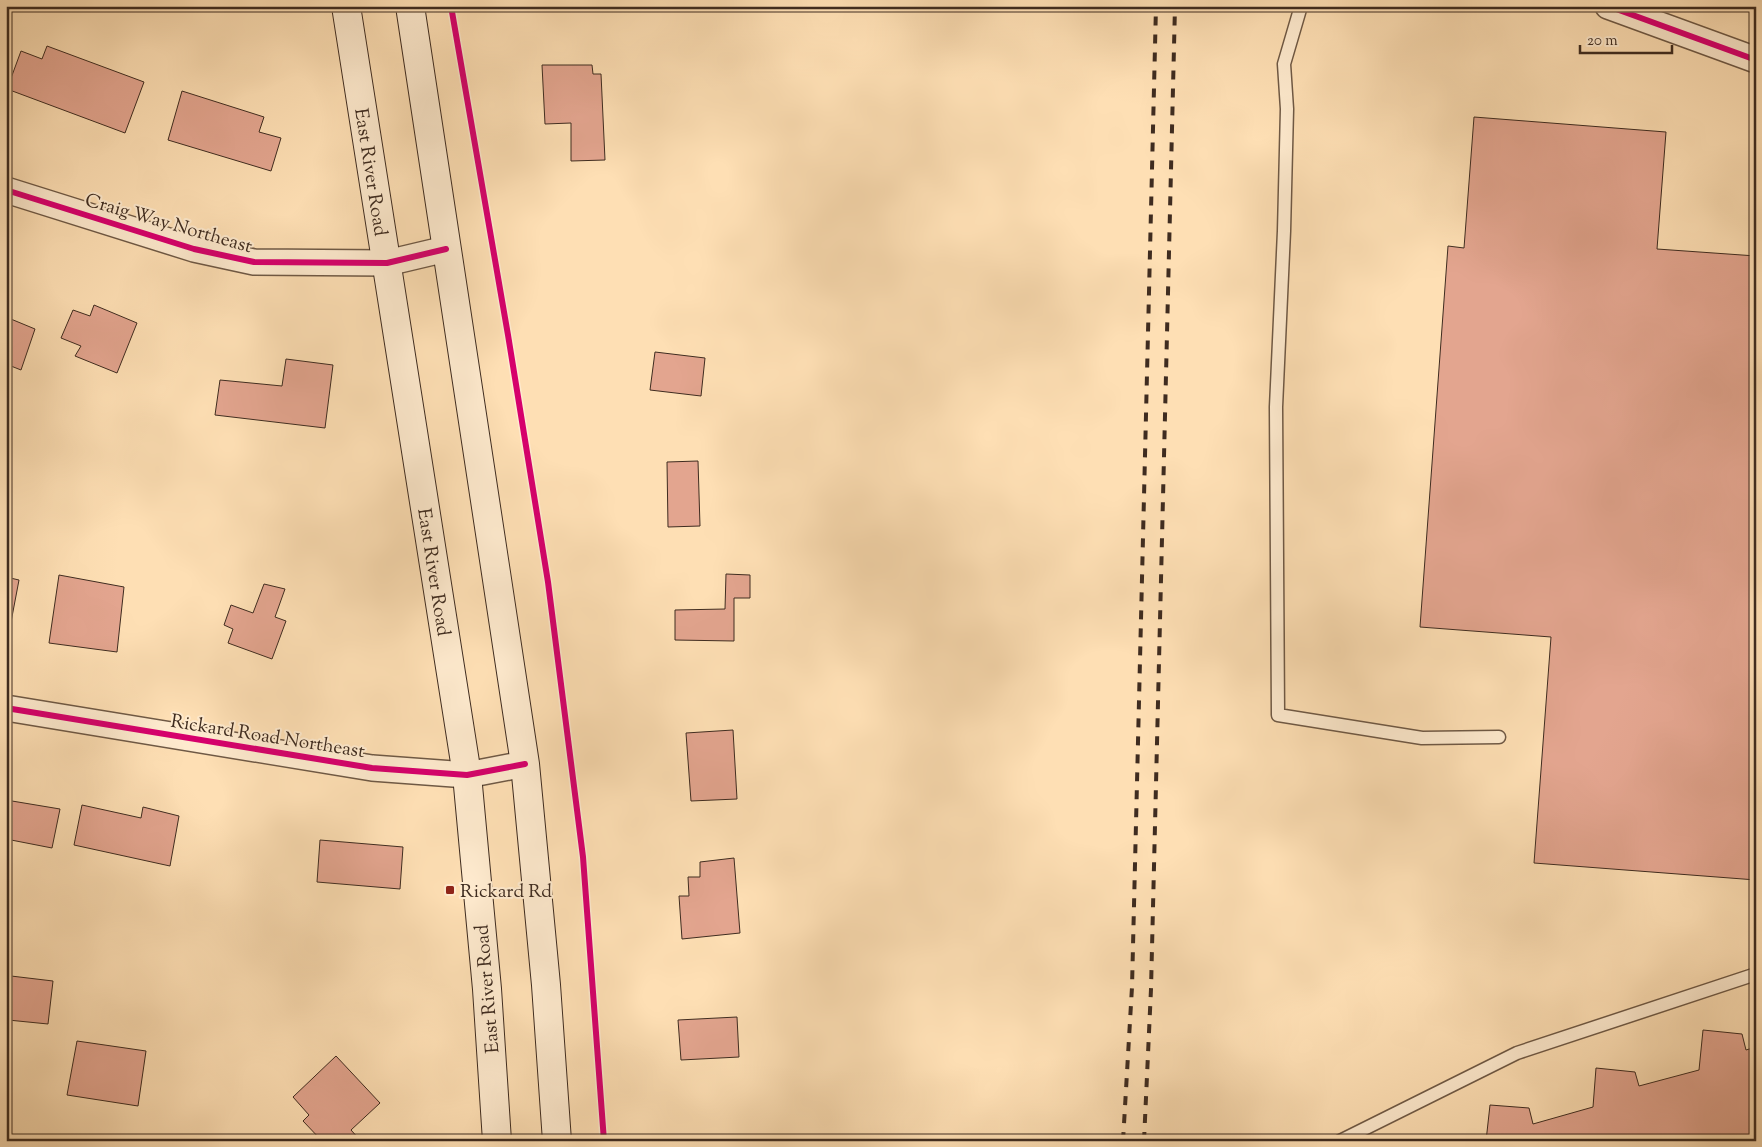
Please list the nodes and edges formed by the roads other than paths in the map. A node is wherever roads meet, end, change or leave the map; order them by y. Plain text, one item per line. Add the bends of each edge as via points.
1 (346, 6) edge
2 (410, 6) edge
3 (1301, 6) edge
4 (1608, 6) edge
5 (1756, 60) edge
6 (6, 190) edge
7 (446, 249) junction
8 (387, 263) junction
9 (6, 708) edge
10 (1499, 737) dead end
11 (525, 764) junction
12 (467, 775) junction
13 (1756, 974) edge
14 (497, 1141) edge
15 (557, 1141) edge
16 (1340, 1141) edge

1 - 8 main road, East River Road
2 - 7 main road
3 - 10 lane via 1284,64 1287,110 1276,407 1278,715 1422,738
4 - 5 street
6 - 8 street, Craig Way Northeast via 194,249 254,262
7 - 8 street, Craig Way Northeast
7 - 11 main road
8 - 12 main road, East River Road
9 - 12 street, Rickard Road Northeast via 372,768
11 - 12 street, Rickard Road Northeast
11 - 15 main road
12 - 14 main road, East River Road
13 - 16 lane via 1517,1053

